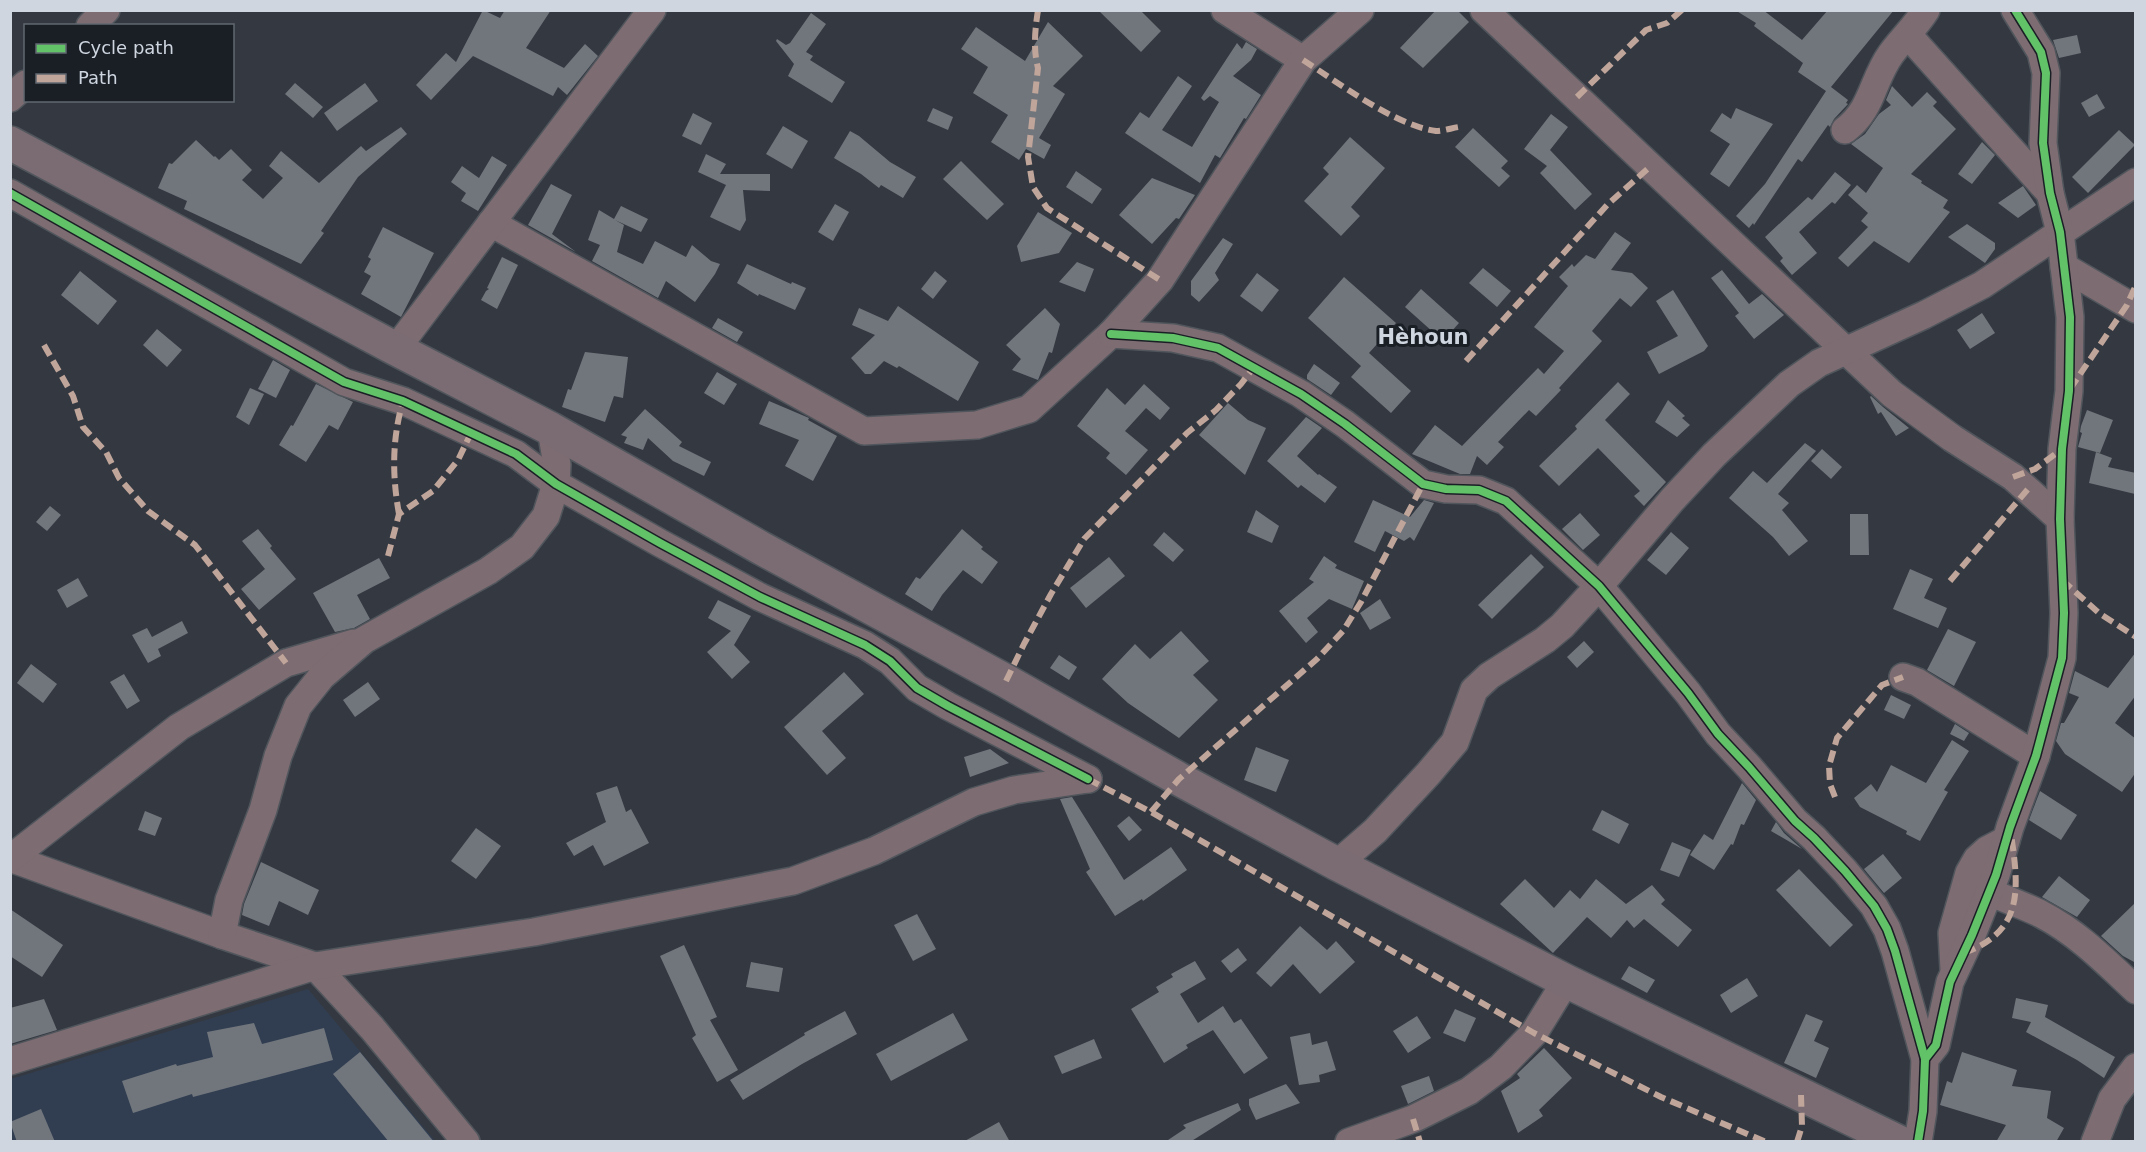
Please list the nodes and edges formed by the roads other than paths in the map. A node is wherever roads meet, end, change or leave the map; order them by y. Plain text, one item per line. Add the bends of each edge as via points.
1 (106, 10) edge
2 (652, 10) edge
3 (1225, 10) edge
4 (1360, 10) edge
5 (1484, 10) edge
6 (1926, 10) edge
7 (2015, 10) edge
8 (92, 24) edge
9 (1908, 35) junction
10 (1303, 60) junction
11 (24, 86) edge
12 (10, 98) edge
13 (1845, 129) dead end
14 (10, 142) edge
15 (2136, 182) edge
16 (10, 193) edge
17 (2050, 194) junction
18 (491, 223) junction
19 (2060, 232) junction
20 (2064, 267) junction
21 (2136, 309) edge
22 (1111, 334) junction
23 (396, 349) junction
24 (1845, 351) junction
25 (551, 429) junction
26 (556, 484) junction
27 (2060, 519) junction
28 (1599, 586) junction
29 (364, 640) junction
30 (1903, 676) dead end
31 (2036, 756) junction
32 (2006, 840) junction
33 (11, 858) edge
34 (1336, 864) junction
35 (1990, 892) junction
36 (222, 935) junction
37 (315, 966) junction
38 (1954, 973) junction
39 (1566, 981) junction
40 (2136, 990) edge
41 (1925, 1059) junction
42 (10, 1061) edge
43 (2136, 1067) edge
44 (466, 1142) edge
45 (1349, 1142) edge
46 (1899, 1142) edge
47 (1918, 1142) edge
48 (2095, 1142) edge

1 - 8 street
2 - 18 street
3 - 10 street
4 - 10 street
5 - 24 street
6 - 9 street
7 - 17 street via 2042,52 2046,73 2043,143
9 - 13 street via 1883,67 1858,120
9 - 17 street
10 - 22 street via 1160,280
11 - 12 street
14 - 23 main road
15 - 19 street
16 - 26 street via 344,382 403,401 516,454
17 - 19 street
18 - 22 street via 864,430 977,425 1029,409
18 - 23 street
19 - 20 street
19 - 24 street via 1982,285
20 - 21 street
20 - 27 street via 2070,317
22 - 28 street via 1173,338 1218,348 1310,400 1423,484 1479,490 1506,501
23 - 25 main road
24 - 27 street via 1892,394 2013,477
24 - 28 street via 1789,384 1714,455
25 - 26 street
25 - 34 main road
26 - 29 street via 546,516 522,547 488,571
26 - 37 street via 760,597 865,645 890,661 918,688 1088,779 1014,790 974,802 874,851 793,881 534,932
27 - 31 street via 2062,658
28 - 34 street via 1562,627 1474,690 1455,742 1375,831
28 - 41 street via 1718,734 1874,906 1895,951
29 - 33 street via 286,663 179,727
29 - 36 street via 322,676 298,706 229,900
30 - 31 street
31 - 32 street
32 - 35 street
32 - 38 street via 1987,850 1969,873 1952,933
33 - 36 street
34 - 39 main road
35 - 38 street
35 - 40 street via 2063,928
36 - 37 street
37 - 42 street
37 - 44 street
38 - 41 street via 1936,1045
39 - 45 street via 1534,1033 1501,1067 1469,1091 1413,1119
39 - 46 main road
41 - 47 street
43 - 48 street via 2112,1099

